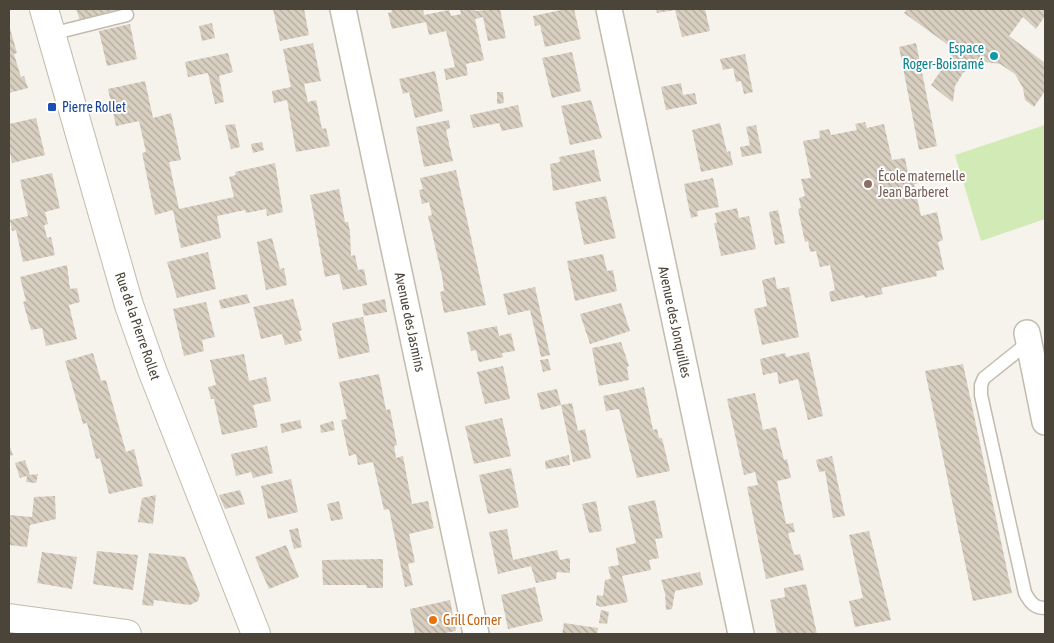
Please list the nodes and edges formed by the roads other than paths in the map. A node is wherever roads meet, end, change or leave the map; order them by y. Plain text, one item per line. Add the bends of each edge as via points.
1 (343, 9) edge
2 (609, 9) edge
3 (127, 15) dead end
4 (47, 21) edge
5 (1028, 338) joint
6 (1045, 422) edge
7 (1045, 608) edge
8 (13, 624) edge
9 (128, 634) edge
10 (256, 634) edge
11 (476, 634) edge
12 (741, 634) edge

1 - 11 street, Avenue des Jasmins
2 - 12 street, Avenue des Jonquilles
3 - 4 lane
4 - 10 street, Rue de la Pierre Rollet via 129,305
5 - 6 street
5 - 7 lane via 984,378 981,395 1025,593 1030,603
8 - 9 street

